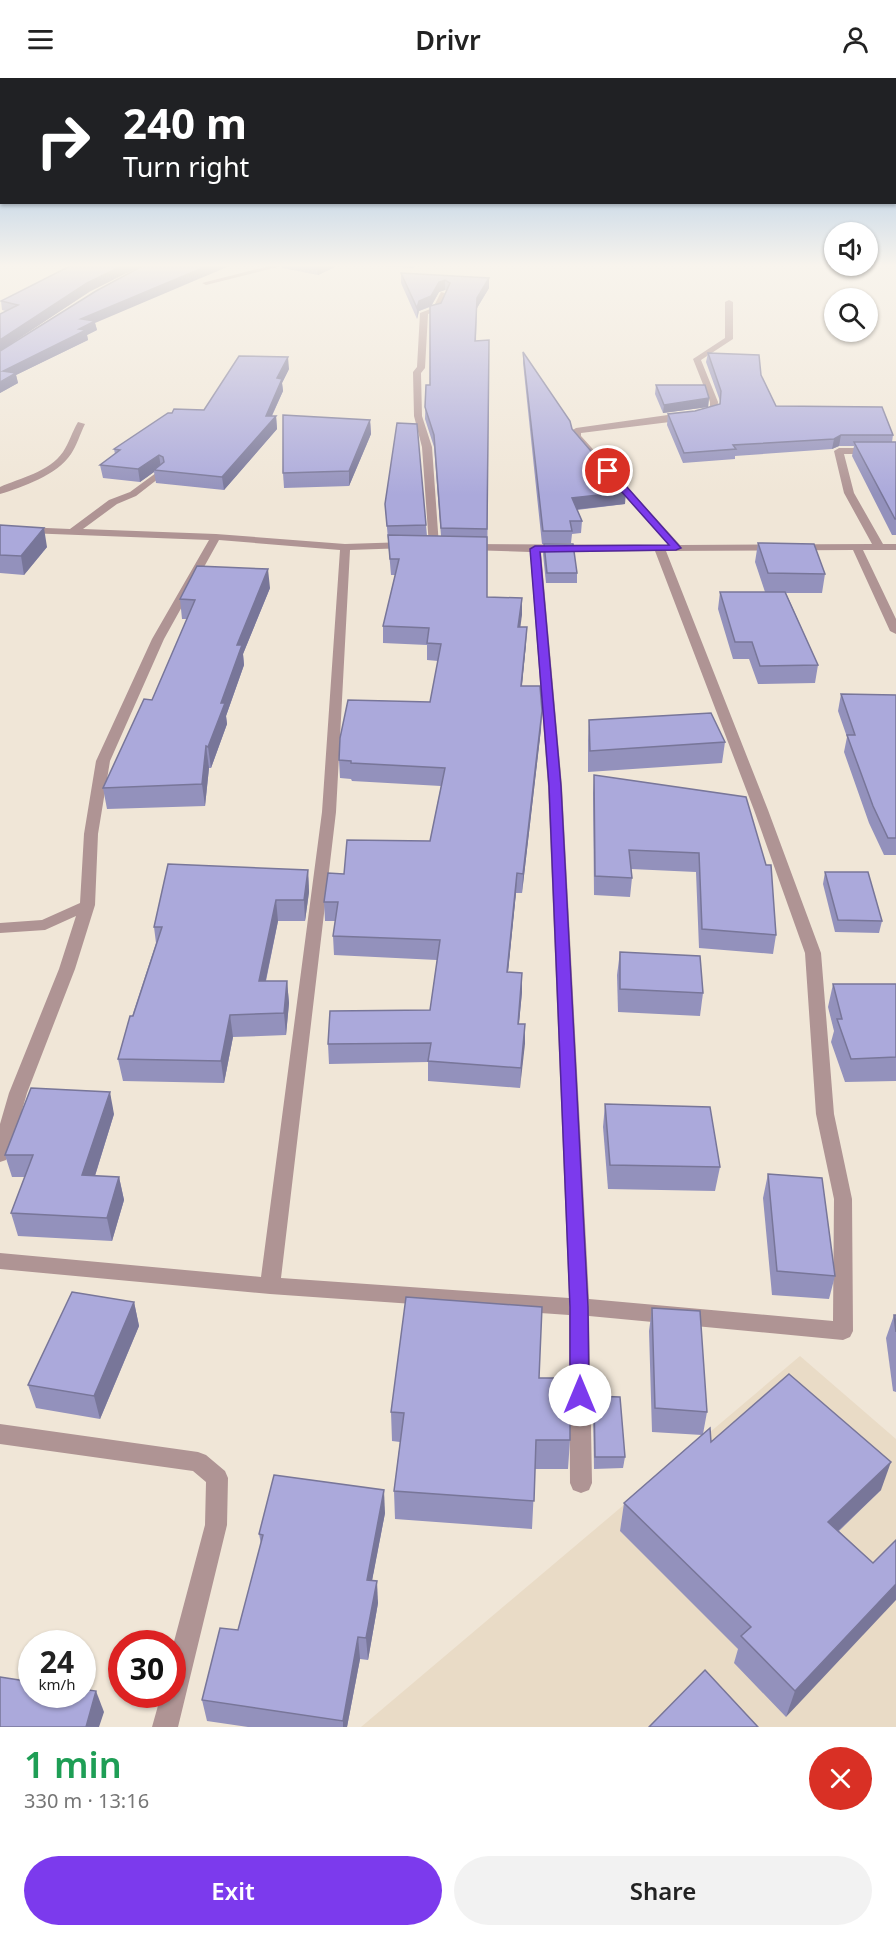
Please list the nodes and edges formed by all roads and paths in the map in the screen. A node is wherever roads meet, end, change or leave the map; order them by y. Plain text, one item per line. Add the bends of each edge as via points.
1 (422, 341) edge
2 (726, 341) edge
3 (81, 424) dead end
4 (896, 451) edge
5 (160, 473) edge
6 (0, 491) edge
7 (0, 529) edge
8 (72, 532) junction
9 (216, 537) junction
10 (445, 546) junction
11 (856, 546) junction
12 (345, 547) junction
13 (879, 547) junction
14 (659, 548) junction
15 (676, 548) junction
16 (896, 548) edge
17 (535, 549) junction
18 (896, 631) edge
19 (87, 905) junction
20 (0, 928) edge
21 (0, 1155) edge
22 (0, 1261) edge
23 (270, 1286) junction
24 (579, 1307) junction
25 (0, 1434) edge
26 (581, 1483) dead end
27 (165, 1727) edge

1 - 10 street via 416,388 418,416 427,447 435,530
2 - 15 street via 697,359 714,411 576,431 576,437
3 - 6 street via 60,462
4 - 13 street via 839,451 849,493
5 - 8 street
7 - 8 street
8 - 9 street
9 - 12 street
9 - 19 street via 158,639 103,761 91,834
10 - 12 street
10 - 17 street
11 - 13 street
11 - 15 street
11 - 18 street
12 - 23 street via 329,812
13 - 16 street
14 - 15 street
14 - 17 street
14 - 24 street via 813,953 825,1114 843,1199 843,1331
17 - 24 street via 555,786
19 - 20 street via 45,924
19 - 21 street via 68,969 18,1093
22 - 23 street
23 - 24 street
24 - 26 street
25 - 27 street via 198,1462 217,1478 216,1525

